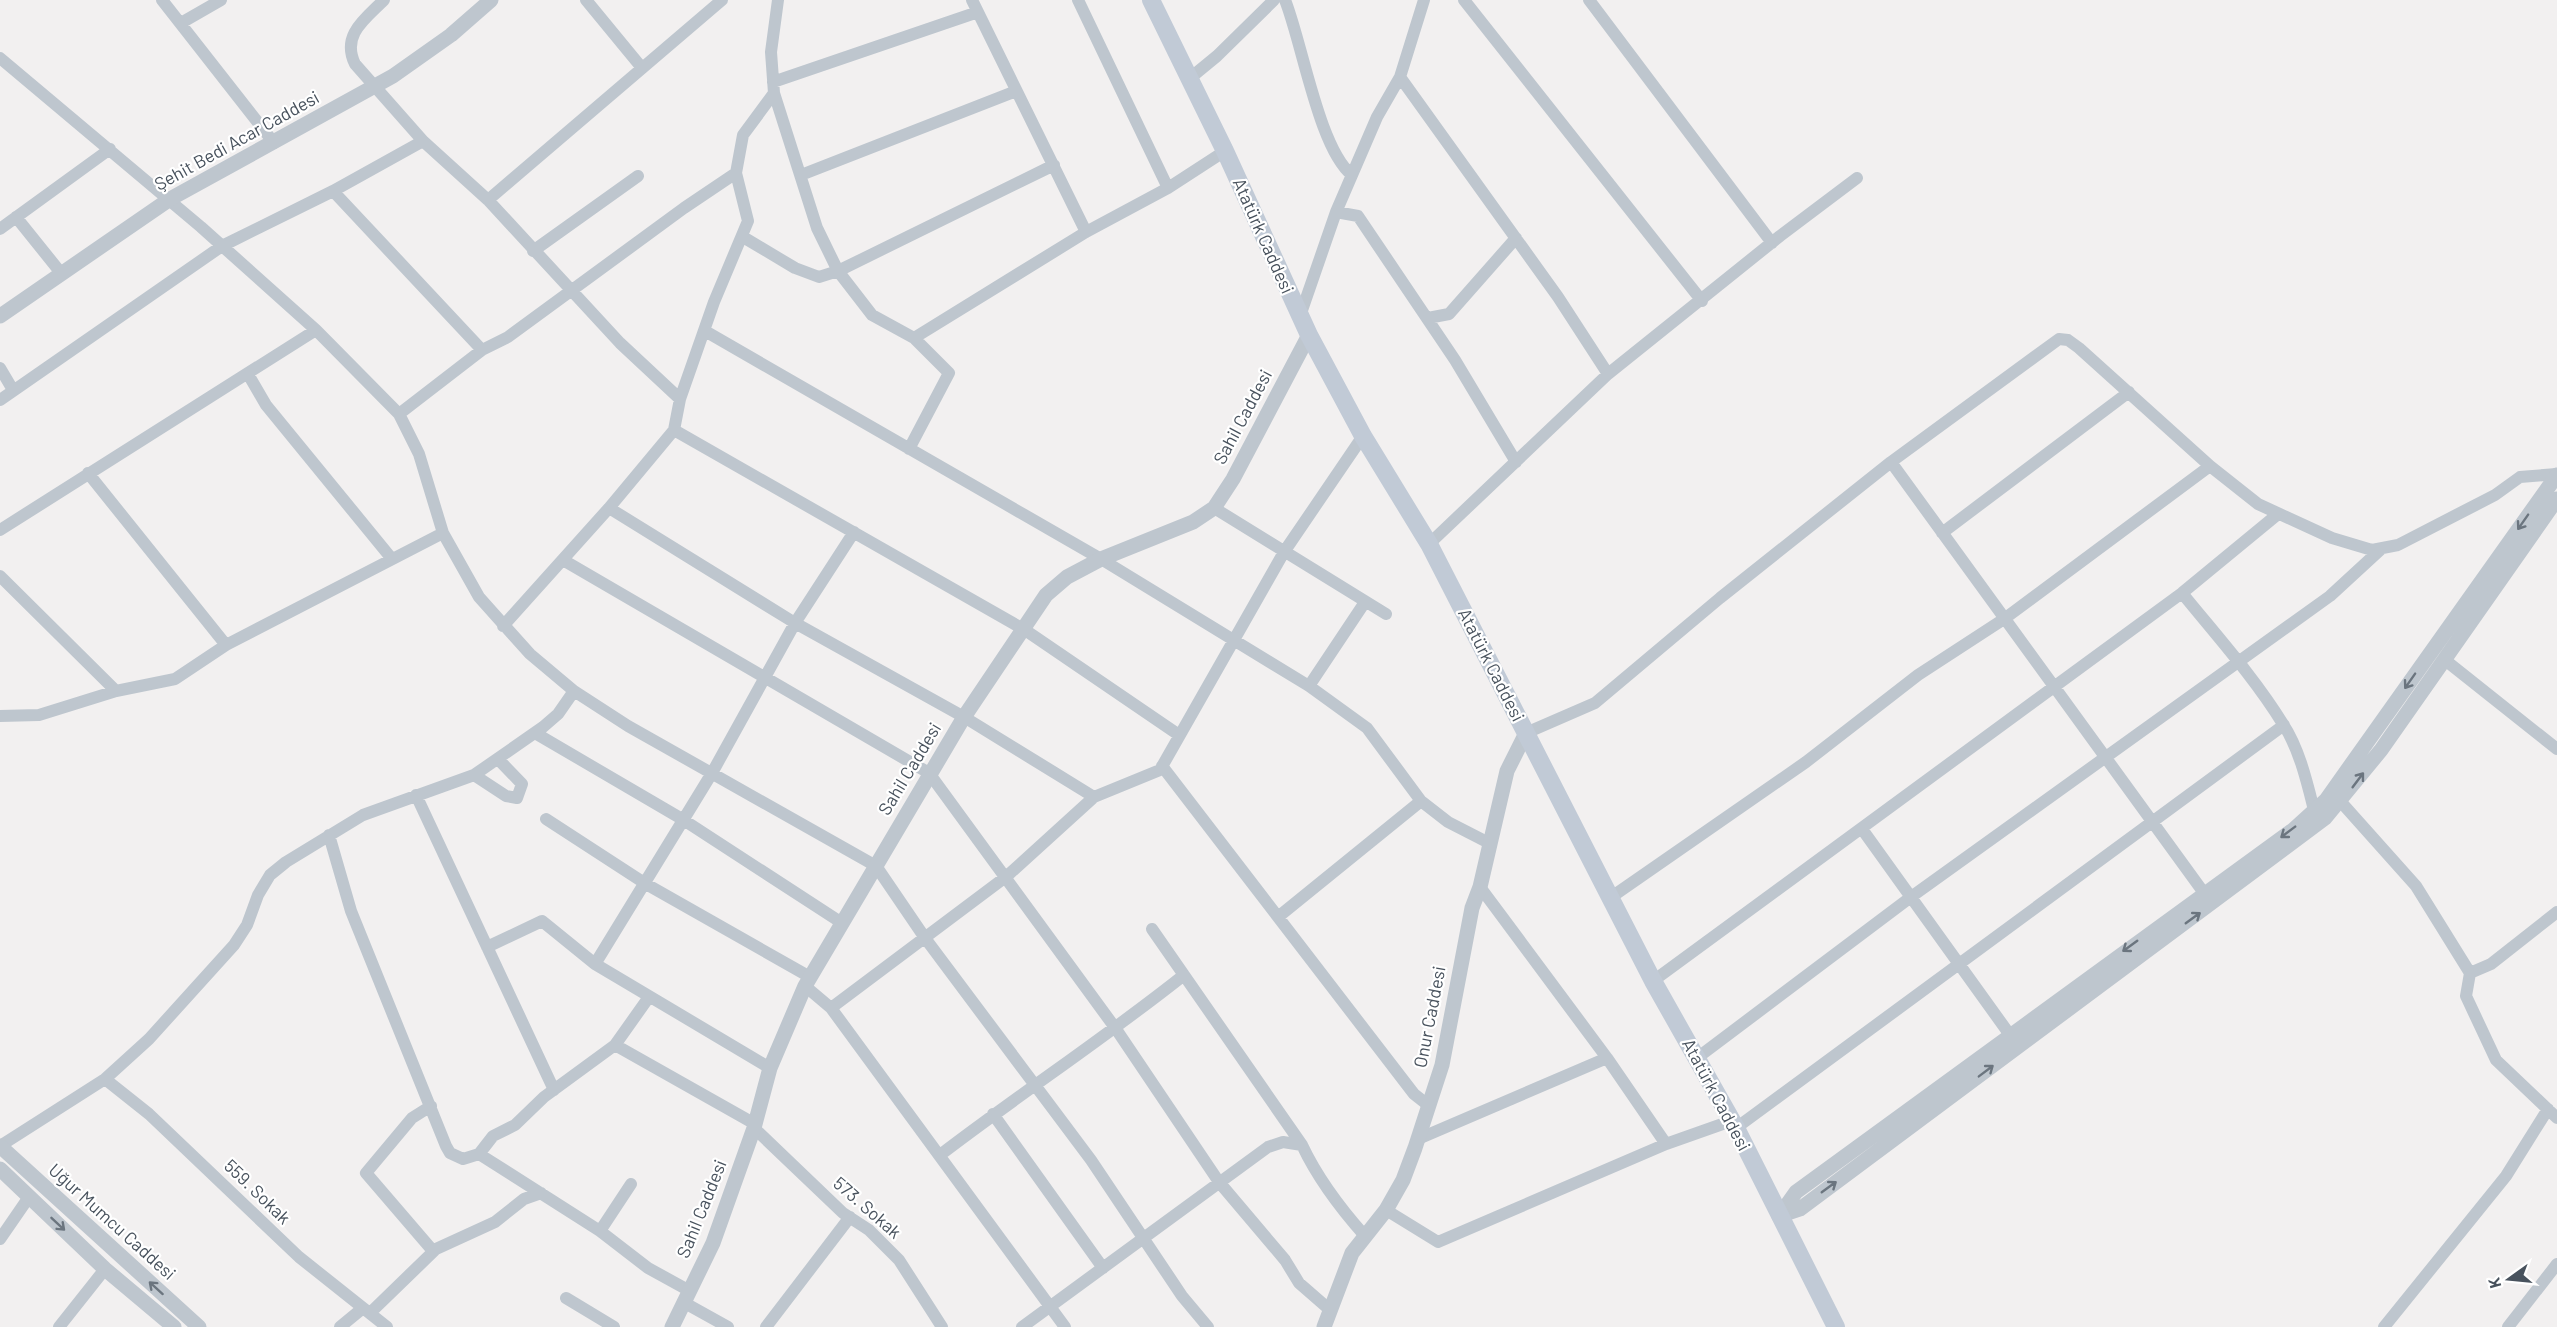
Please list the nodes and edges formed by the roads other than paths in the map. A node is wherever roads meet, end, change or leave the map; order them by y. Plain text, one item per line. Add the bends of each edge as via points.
1 (162, 0) edge
2 (221, 0) edge
3 (384, 0) edge
4 (491, 0) edge
5 (586, 0) edge
6 (722, 0) edge
7 (778, 0) edge
8 (972, 0) edge
9 (1078, 0) edge
10 (1151, 0) edge
11 (1274, 0) edge
12 (1285, 0) edge
13 (1424, 0) edge
14 (1464, 0) edge
15 (1589, 0) edge
16 (978, 12) junction
17 (181, 23) junction
18 (0, 58) edge
19 (642, 68) junction
20 (1189, 78) junction
21 (1400, 78) junction
22 (374, 87) junction
23 (773, 87) junction
24 (1016, 91) junction
25 (423, 141) junction
26 (274, 143) junction
27 (110, 149) junction
28 (1225, 151) junction
29 (1054, 165) junction
30 (736, 173) junction
31 (801, 175) junction
32 (1352, 175) junction
33 (638, 176) dead end
34 (1857, 178) dead end
35 (1168, 188) junction
36 (333, 191) junction
37 (170, 199) junction
38 (488, 200) junction
39 (1336, 212) junction
40 (16, 217) junction
41 (0, 229) edge
42 (1086, 232) junction
43 (743, 237) junction
44 (1516, 238) junction
45 (1772, 243) junction
46 (222, 246) junction
47 (533, 251) junction
48 (838, 271) junction
49 (61, 273) junction
50 (571, 290) junction
51 (1702, 301) junction
52 (0, 316) edge
53 (1300, 316) junction
54 (1428, 318) junction
55 (316, 330) junction
56 (705, 331) junction
57 (1309, 335) junction
58 (914, 338) junction
59 (482, 350) junction
60 (0, 368) edge
61 (248, 374) junction
62 (1608, 374) junction
63 (13, 390) junction
64 (2129, 392) junction
65 (680, 399) junction
66 (0, 400) edge
67 (399, 414) junction
68 (674, 430) junction
69 (1363, 436) junction
70 (909, 449) junction
71 (1516, 462) junction
72 (1891, 462) junction
73 (2210, 466) junction
74 (88, 473) junction
75 (2557, 474) edge
76 (2557, 499) edge
77 (609, 508) junction
78 (1214, 508) junction
79 (2278, 514) junction
80 (0, 530) edge
81 (854, 532) junction
82 (443, 533) junction
83 (1942, 533) junction
84 (1430, 544) junction
85 (2380, 550) junction
86 (1284, 552) junction
87 (392, 559) junction
88 (1101, 559) junction
89 (563, 560) junction
90 (0, 576) edge
91 (2182, 593) junction
92 (1365, 602) junction
93 (1386, 614) dead end
94 (2004, 619) junction
95 (795, 623) junction
96 (502, 626) junction
97 (1025, 630) junction
98 (1232, 640) junction
99 (226, 645) junction
100 (2445, 660) junction
101 (2237, 661) junction
102 (766, 677) junction
103 (1309, 686) junction
104 (2054, 686) junction
105 (116, 691) junction
106 (574, 691) junction
107 (0, 716) edge
108 (964, 717) junction
109 (2284, 725) junction
110 (535, 734) junction
111 (1526, 734) junction
112 (1179, 735) junction
113 (2557, 749) edge
114 (2108, 758) junction
115 (498, 759) junction
116 (1162, 766) junction
117 (712, 773) junction
118 (929, 773) junction
119 (474, 775) junction
120 (416, 795) junction
121 (1094, 797) junction
122 (1421, 801) junction
123 (2341, 802) junction
124 (2314, 810) junction
125 (546, 819) dead end
126 (682, 819) junction
127 (2153, 821) junction
128 (1862, 829) junction
129 (329, 835) junction
130 (1490, 843) junction
131 (876, 866) junction
132 (1007, 876) junction
133 (646, 884) junction
134 (1480, 887) junction
135 (2204, 893) junction
136 (1911, 897) junction
137 (1610, 898) junction
138 (2557, 912) edge
139 (1278, 917) junction
140 (842, 923) junction
141 (1152, 929) dead end
142 (925, 938) junction
143 (487, 948) junction
144 (595, 964) junction
145 (1961, 965) junction
146 (2470, 973) junction
147 (1184, 975) junction
148 (1653, 981) junction
149 (808, 982) junction
150 (649, 997) junction
151 (831, 1008) junction
152 (1116, 1029) junction
153 (2010, 1035) junction
154 (615, 1045) junction
155 (1607, 1058) junction
156 (1697, 1058) junction
157 (770, 1068) junction
158 (105, 1079) junction
159 (1033, 1084) junction
160 (554, 1090) junction
161 (1428, 1105) junction
162 (431, 1106) junction
163 (993, 1114) junction
164 (2553, 1114) edge
165 (1733, 1125) junction
166 (755, 1126) junction
167 (1418, 1139) junction
168 (1666, 1144) junction
169 (1302, 1145) junction
170 (0, 1146) edge
171 (479, 1154) junction
172 (940, 1155) junction
173 (0, 1169) edge
174 (1219, 1182) junction
175 (631, 1184) dead end
176 (541, 1193) junction
177 (29, 1197) junction
178 (1386, 1210) junction
179 (1779, 1216) junction
180 (850, 1217) junction
181 (600, 1231) junction
182 (1365, 1236) junction
183 (1144, 1237) junction
184 (0, 1239) edge
185 (433, 1251) junction
186 (2557, 1264) edge
187 (1102, 1268) junction
188 (105, 1269) junction
189 (686, 1296) junction
190 (566, 1298) dead end
191 (1049, 1307) junction
192 (1330, 1310) junction
193 (367, 1311) junction
194 (59, 1327) edge
195 (174, 1327) edge
196 (199, 1327) edge
197 (340, 1327) edge
198 (387, 1327) edge
199 (614, 1327) edge
200 (672, 1327) edge
201 (728, 1327) edge
202 (766, 1327) edge
203 (942, 1327) edge
204 (1022, 1327) edge
205 (1065, 1327) edge
206 (1208, 1327) edge
207 (1324, 1327) edge
208 (1836, 1327) edge
209 (2384, 1327) edge
210 (2508, 1327) edge

1 - 17 street
2 - 17 street
3 - 22 street via 354,30 350,43 354,64
4 - 22 street, Şehit Bedi Acar Caddesi via 422,57
5 - 19 street
6 - 19 street
7 - 23 street via 771,52
8 - 16 street
9 - 35 street
10 - 20 main road, Atatürk Caddesi
11 - 20 street
12 - 32 street via 1323,121 1335,152
13 - 21 street
14 - 51 street
15 - 45 street
16 - 23 street
16 - 24 street
17 - 26 street
18 - 27 street
19 - 38 street
20 - 28 main road, Atatürk Caddesi
21 - 32 street via 1377,117
21 - 44 street
22 - 25 street
22 - 26 street, Şehit Bedi Acar Caddesi
23 - 30 street via 743,135
23 - 31 street
24 - 29 street
24 - 31 street
25 - 36 street
25 - 38 street
26 - 37 street, Şehit Bedi Acar Caddesi
27 - 37 street
27 - 40 street
28 - 35 street
28 - 53 main road, Atatürk Caddesi
29 - 42 street
29 - 48 street
30 - 43 street via 748,221
30 - 50 street
31 - 48 street via 817,228
32 - 39 street
33 - 47 street
34 - 45 street
35 - 42 street
36 - 46 street
36 - 59 street
37 - 46 street
37 - 49 street, Şehit Bedi Acar Caddesi
38 - 47 street
39 - 53 street
39 - 54 street via 1358,216
40 - 41 street
40 - 49 street
42 - 58 street
43 - 48 street via 795,268 819,277
43 - 56 street
44 - 54 street via 1449,314
44 - 62 street
45 - 51 street
46 - 55 street
46 - 63 street
47 - 50 street
48 - 58 street via 872,315
49 - 52 street, Şehit Bedi Acar Caddesi
50 - 59 street via 508,337
50 - 65 street
51 - 62 street
53 - 57 main road, Atatürk Caddesi
54 - 71 street
55 - 61 street
55 - 67 street
56 - 65 street
56 - 70 street
57 - 69 main road, Atatürk Caddesi
57 - 78 street, Sahil Caddesi
58 - 70 street via 949,373
59 - 67 street
60 - 63 street
61 - 74 street
61 - 87 street via 266,405
62 - 71 street
63 - 66 street
64 - 72 street via 2079,348 2060,339
64 - 73 street
64 - 83 street
65 - 68 street
67 - 82 street via 419,454
68 - 77 street
68 - 81 street
69 - 84 main road, Atatürk Caddesi
69 - 86 street
70 - 88 street
71 - 84 street
72 - 83 street
72 - 111 street via 1595,703
73 - 79 street via 2258,504
73 - 94 street
74 - 80 street
74 - 99 street
75 - 85 street via 2520,477 2495,495 2398,545
75 -> 124 street via 2326,800
76 - 100 street
77 - 89 street
77 - 95 street
78 - 86 street
78 - 88 street, Sahil Caddesi via 1193,522
79 - 85 street via 2332,538
79 - 91 street
81 - 95 street
81 - 97 street
82 - 87 street
82 - 96 street via 478,597
83 - 94 street
84 - 111 main road, Atatürk Caddesi
85 - 101 street via 2330,596
86 - 92 street
86 - 98 street
87 - 99 street
88 - 97 street, Sahil Caddesi via 1067,577 1046,595
88 - 98 street
89 - 96 street
89 - 102 street
90 - 105 street
91 - 101 street
91 - 104 street
92 - 93 street
92 - 103 street
94 - 104 street
94 - 137 street via 1918,675 1806,762
95 - 102 street
95 - 108 street
96 - 106 street
97 - 108 street, Sahil Caddesi
97 - 112 street
98 - 103 street
98 - 112 street
99 - 105 street via 175,679
100 - 113 street
123 -> 100 street
101 - 109 street
101 - 114 street
102 - 117 street
102 - 118 street
103 - 122 street via 1367,728
104 - 114 street
104 - 128 street
105 - 107 street via 39,715
106 - 110 street via 558,714
106 - 117 street
108 - 118 street, Sahil Caddesi
108 - 121 street
109 - 124 street
109 - 127 street
110 - 115 street
110 - 126 street
111 - 130 street, Onur Caddesi via 1508,771
111 - 137 main road, Atatürk Caddesi
112 - 116 street
114 - 127 street
114 - 136 street
115 - 119 street
115 - 119 street via 522,784 517,798 506,796
116 - 121 street
116 - 139 street
117 - 126 street
117 - 131 street
118 - 131 street, Sahil Caddesi
118 - 132 street
119 - 120 street
120 - 129 street via 363,815
120 - 143 street
121 - 132 street
122 - 130 street via 1448,822
122 - 139 street
123 - 146 street via 2416,886
179 -> 123 street via 1800,1209 2308,833
124 -> 135 street via 2293,830
125 - 133 street
126 - 133 street
126 - 140 street
127 - 135 street
127 - 145 street
128 - 136 street
128 - 148 street
129 - 158 street via 270,875 234,945 149,1039
129 - 162 street via 351,911
130 - 134 street, Onur Caddesi
131 - 140 street, Sahil Caddesi
131 - 142 street
132 - 142 street
132 - 152 street
133 - 144 street
133 - 149 street
134 - 155 street
134 - 161 street, Onur Caddesi via 1472,908 1442,1065
135 -> 153 street
136 - 145 street
136 - 156 street
137 - 148 main road, Atatürk Caddesi
138 - 146 street via 2491,964
139 - 161 street via 1414,1094
140 - 149 street, Sahil Caddesi
141 - 147 street
142 - 151 street
142 - 159 street
143 - 144 street via 542,921
143 - 160 street
144 - 150 street
145 - 153 street
145 - 165 street
146 - 164 street via 2466,996 2496,1060
147 - 152 street
147 - 169 street
148 - 156 main road, Atatürk Caddesi
149 - 151 street
149 - 157 street, Sahil Caddesi
150 - 154 street
150 - 157 street
151 - 172 street
152 - 159 street
152 - 174 street
153 - 179 street via 1796,1192
154 - 160 street
154 - 166 street, 573. Sokak
155 - 167 street
155 - 168 street
156 - 165 main road, Atatürk Caddesi
157 - 166 street, Sahil Caddesi
158 - 170 street
158 - 193 street, 559. Sokak via 149,1114 299,1257
159 - 163 street
159 - 183 street
160 - 171 street via 515,1125 493,1136
161 - 167 street, Onur Caddesi
162 - 171 street via 450,1153 463,1160
162 - 185 street via 412,1118 366,1173
163 - 172 street
163 - 187 street
164 - 209 street
165 - 168 street
165 - 179 main road, Atatürk Caddesi
166 - 180 street, 573. Sokak
166 - 189 street, Sahil Caddesi via 713,1243
167 - 178 street, Onur Caddesi via 1403,1180
168 - 178 street via 1438,1242
169 - 174 street via 1283,1142 1268,1147
169 - 182 street via 1312,1167
196 -> 170 street, Uğur Mumcu Caddesi
171 - 176 street
172 - 191 street
173 - 177 street, Uğur Mumcu Caddesi
174 - 183 street
174 - 192 street via 1299,1282
175 - 181 street
176 - 181 street
176 - 185 street via 524,1199 495,1222
177 - 184 street
177 -> 188 street, Uğur Mumcu Caddesi
178 - 182 street, Onur Caddesi
179 - 208 main road, Atatürk Caddesi
180 - 202 street
180 - 203 street, 573. Sokak via 899,1260
181 - 189 street
182 - 192 street, Onur Caddesi via 1352,1253
183 - 187 street
183 - 206 street via 1182,1296
185 - 193 street
186 - 210 street
187 - 191 street
188 - 194 street
188 - 195 street, Uğur Mumcu Caddesi
189 - 200 street, Sahil Caddesi
189 - 201 street
190 - 199 street
191 - 204 street
191 - 205 street
192 - 207 street, Onur Caddesi
193 - 197 street
193 - 198 street, 559. Sokak

